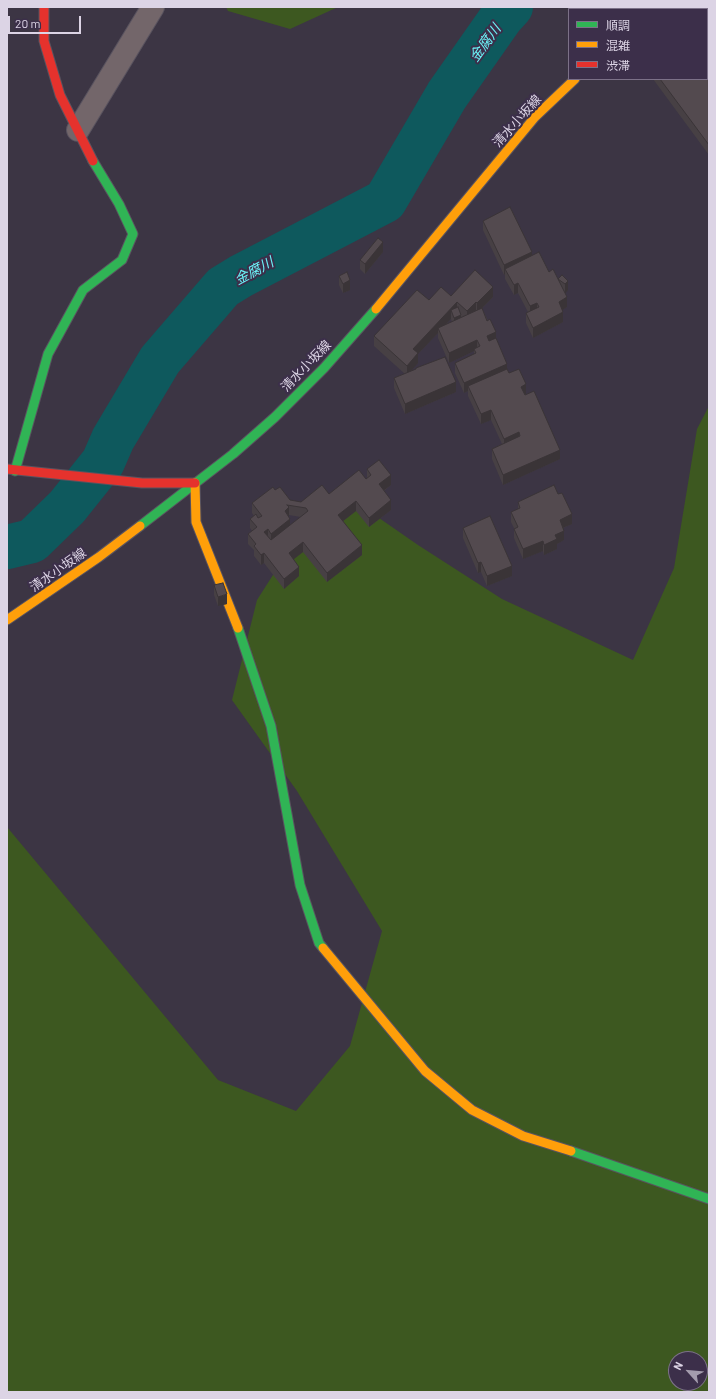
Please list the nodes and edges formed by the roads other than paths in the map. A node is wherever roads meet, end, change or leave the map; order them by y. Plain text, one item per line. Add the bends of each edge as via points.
1 (44, 7) edge
2 (153, 7) edge
3 (575, 80) edge
4 (78, 130) junction
5 (11, 470) edge
6 (195, 483) junction
7 (7, 620) edge
8 (709, 1200) edge

1 - 4 street via 44,41 60,95
2 - 4 street
3 - 6 street, 清水小坂線 via 534,117 381,303 324,368 275,417
4 - 5 street via 133,234 122,260 83,290 48,354
5 - 6 street via 142,483
6 - 7 street, 清水小坂線 via 99,557
6 - 8 street via 196,522 240,631 271,726 300,885 319,943 425,1071 472,1110 523,1136

